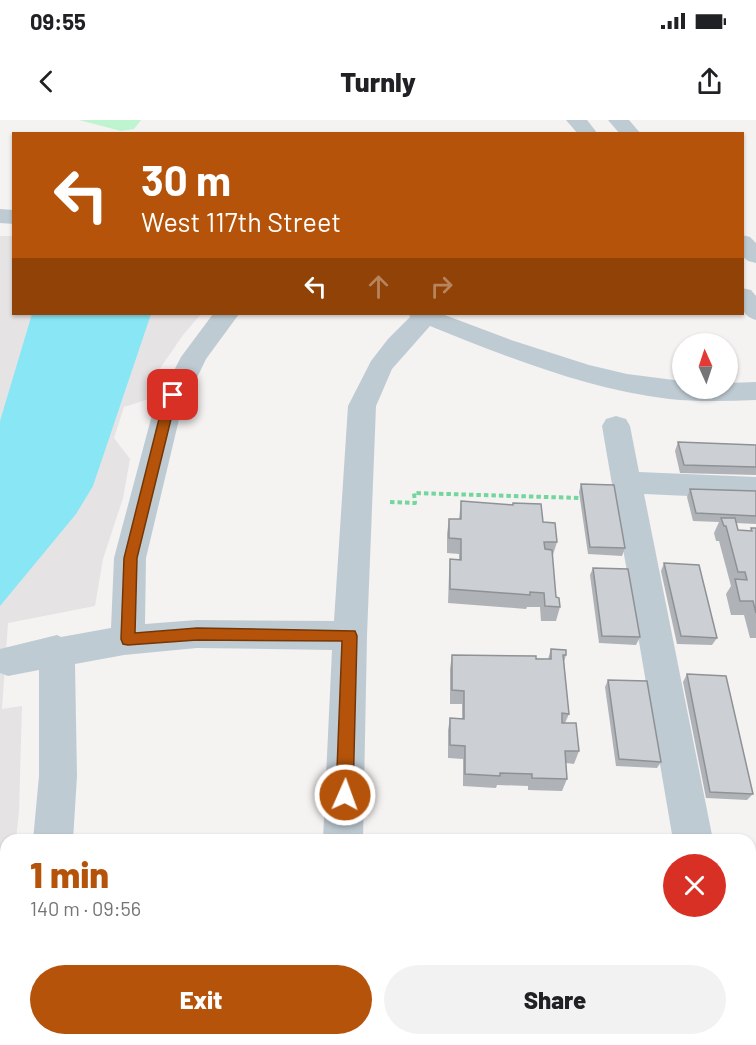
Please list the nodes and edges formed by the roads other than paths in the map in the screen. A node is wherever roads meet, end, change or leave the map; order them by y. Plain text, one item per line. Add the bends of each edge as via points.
1 (577, 120) edge
2 (618, 120) edge
3 (587, 132) edge
4 (630, 132) edge
5 (744, 244) edge
6 (756, 256) edge
7 (744, 297) edge
8 (756, 312) edge
9 (225, 315) edge
10 (424, 315) edge
11 (428, 315) edge
12 (756, 391) edge
13 (616, 426) dead end
14 (628, 482) junction
15 (756, 488) edge
16 (350, 636) junction
17 (128, 639) junction
18 (57, 650) junction
19 (8, 661) dead end
20 (53, 834) edge
21 (343, 834) edge
22 (692, 834) edge

1 - 3 street
2 - 4 street
5 - 6 street
7 - 8 street
9 - 17 street via 194,357 167,411 130,558
10 - 16 street via 390,351 369,384 362,406
11 - 12 street via 591,375 647,387
13 - 14 street
14 - 15 street
14 - 22 street
16 - 17 street via 197,634
16 - 21 street
17 - 18 street
18 - 19 street
18 - 20 street via 58,776

